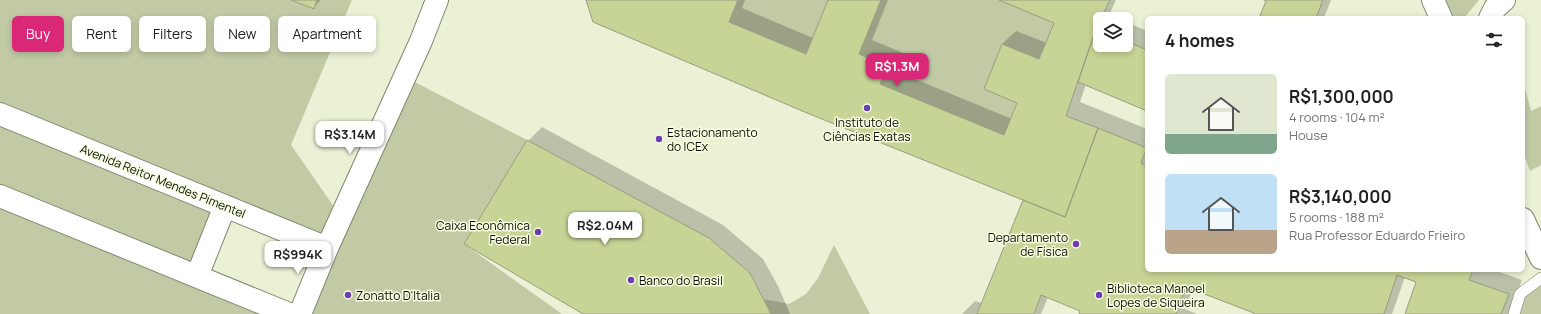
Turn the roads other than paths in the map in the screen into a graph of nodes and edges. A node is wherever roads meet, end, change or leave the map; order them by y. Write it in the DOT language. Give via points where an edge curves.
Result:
graph roads {
  1 [pos="437,0"];
  2 [pos="1433,0"];
  3 [pos="1504,0"];
  4 [pos="1440,16"];
  5 [pos="1491,16"];
  6 [pos="0,114"];
  7 [pos="0,196"];
  8 [pos="225,206"];
  9 [pos="1525,223"];
  10 [pos="327,248"];
  11 [pos="1541,258"];
  12 [pos="197,276"];
  13 [pos="1541,278"];
  14 [pos="289,314"];
  15 [pos="300,314"];
  16 [pos="1514,314"];
  1 -- 10 [label="street"];
  2 -- 4 [label="street"];
  3 -- 5 [label="street"];
  6 -- 8 [label="street, Avenida Reitor Mendes Pimentel"];
  7 -- 12 [label="street"];
  8 -- 10 [label="street, Avenida Reitor Mendes Pimentel"];
  8 -- 12 [label="street"];
  9 -- 11 [label="street"];
  10 -- 15 [label="street"];
  12 -- 14 [label="street"];
  13 -- 16 [label="lane" via="1520,294"];
}
